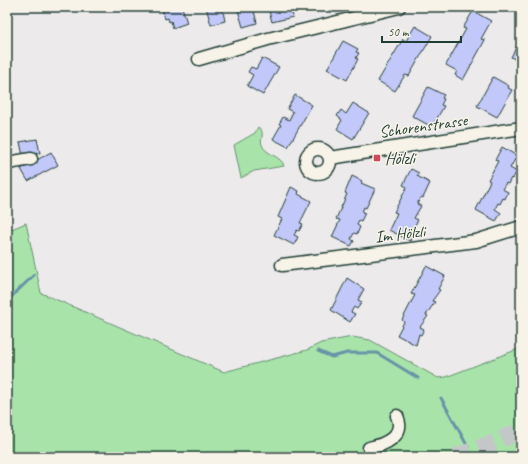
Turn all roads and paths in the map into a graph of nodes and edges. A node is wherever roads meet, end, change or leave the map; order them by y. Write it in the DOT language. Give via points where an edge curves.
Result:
graph roads {
  1 [pos="399,7"];
  2 [pos="199,59"];
  3 [pos="521,128"];
  4 [pos="330,158"];
  5 [pos="31,159"];
  6 [pos="8,163"];
  7 [pos="521,228"];
  8 [pos="282,265"];
  9 [pos="397,416"];
  10 [pos="369,448"];
  1 -- 2 [label="street"];
  3 -- 4 [label="street, Schorenstrasse"];
  5 -- 6 [label="street"];
  7 -- 8 [label="street, Im Hölzli" via="476,241"];
  9 -- 10 [label="street" via="400,422 394,438 380,446"];
}
